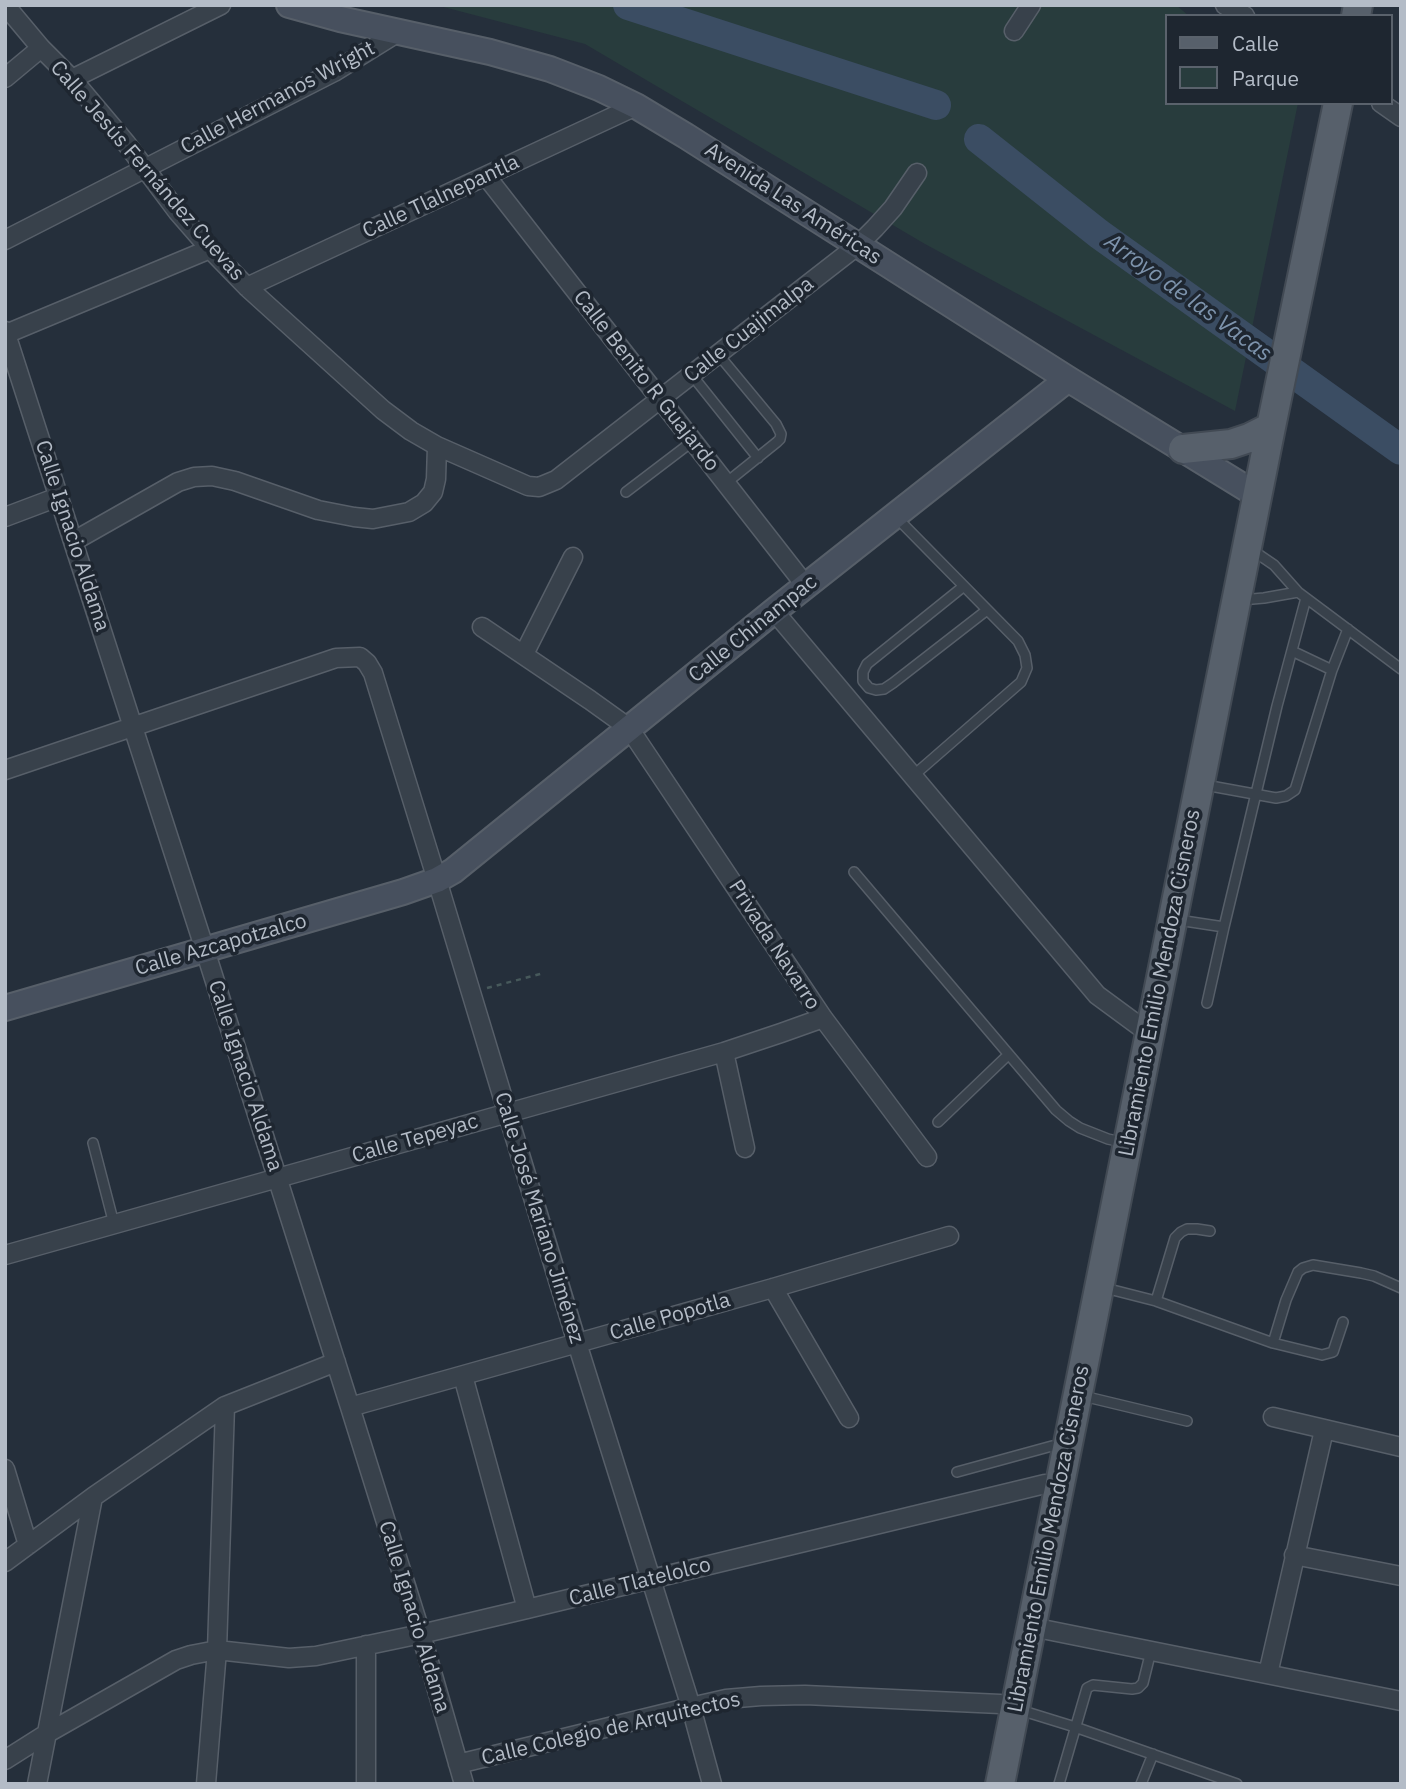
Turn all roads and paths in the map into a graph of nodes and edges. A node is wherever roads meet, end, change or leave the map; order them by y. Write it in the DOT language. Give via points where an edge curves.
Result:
graph roads {
  1 [pos="5,5"];
  2 [pos="221,5"];
  3 [pos="289,5"];
  4 [pos="1031,5"];
  5 [pos="1225,5"];
  6 [pos="1241,14"];
  7 [pos="400,31"];
  8 [pos="1014,31"];
  9 [pos="41,48"];
  10 [pos="5,78"];
  11 [pos="72,79"];
  12 [pos="1338,105"];
  13 [pos="1384,105"];
  14 [pos="636,106"];
  15 [pos="1401,117"];
  16 [pos="146,168"];
  17 [pos="917,173"];
  18 [pos="486,176"];
  19 [pos="5,240"];
  20 [pos="858,246"];
  21 [pos="209,249"];
  22 [pos="247,287"];
  23 [pos="6,333"];
  24 [pos="718,354"];
  25 [pos="691,374"];
  26 [pos="1068,379"];
  27 [pos="660,399"];
  28 [pos="1271,427"];
  29 [pos="693,441"];
  30 [pos="437,446"];
  31 [pos="1183,449"];
  32 [pos="758,458"];
  33 [pos="726,483"];
  34 [pos="539,487"];
  35 [pos="626,492"];
  36 [pos="1257,495"];
  37 [pos="58,497"];
  38 [pos="895,516"];
  39 [pos="5,517"];
  40 [pos="74,541"];
  41 [pos="1247,547"];
  42 [pos="573,557"];
  43 [pos="807,586"];
  44 [pos="964,586"];
  45 [pos="1302,595"];
  46 [pos="1236,600"];
  47 [pos="988,610"];
  48 [pos="774,611"];
  49 [pos="482,627"];
  50 [pos="1349,629"];
  51 [pos="1292,651"];
  52 [pos="524,654"];
  53 [pos="1401,669"];
  54 [pos="1332,670"];
  55 [pos="133,726"];
  56 [pos="629,728"];
  57 [pos="5,769"];
  58 [pos="913,776"];
  59 [pos="1199,785"];
  60 [pos="1255,795"];
  61 [pos="854,873"];
  62 [pos="437,880"];
  63 [pos="1173,919"];
  64 [pos="1224,927"];
  65 [pos="205,950"];
  66 [pos="544,973"];
  67 [pos="471,992"];
  68 [pos="1207,1003"];
  69 [pos="5,1009"];
  70 [pos="823,1018"];
  71 [pos="1150,1034"];
  72 [pos="724,1052"];
  73 [pos="1008,1055"];
  74 [pos="508,1113"];
  75 [pos="938,1122"];
  76 [pos="93,1143"];
  77 [pos="1128,1144"];
  78 [pos="745,1148"];
  79 [pos="927,1157"];
  80 [pos="278,1178"];
  81 [pos="114,1224"];
  82 [pos="1210,1231"];
  83 [pos="949,1236"];
  84 [pos="5,1255"];
  85 [pos="1099,1287"];
  86 [pos="773,1288"];
  87 [pos="1401,1288"];
  88 [pos="1156,1301"];
  89 [pos="1343,1322"];
  90 [pos="577,1343"];
  91 [pos="1273,1343"];
  92 [pos="336,1362"];
  93 [pos="463,1376"];
  94 [pos="1078,1395"];
  95 [pos="225,1406"];
  96 [pos="351,1407"];
  97 [pos="1273,1417"];
  98 [pos="849,1418"];
  99 [pos="1187,1422"];
  100 [pos="1324,1430"];
  101 [pos="1401,1447"];
  102 [pos="1067,1450"];
  103 [pos="5,1468"];
  104 [pos="957,1472"];
  105 [pos="1059,1488"];
  106 [pos="93,1497"];
  107 [pos="28,1545"];
  108 [pos="1294,1555"];
  109 [pos="5,1562"];
  110 [pos="1401,1576"];
  111 [pos="651,1579"];
  112 [pos="527,1609"];
  113 [pos="1031,1627"];
  114 [pos="421,1634"];
  115 [pos="366,1645"];
  116 [pos="217,1650"];
  117 [pos="1151,1650"];
  118 [pos="1268,1674"];
  119 [pos="1401,1701"];
  120 [pos="691,1707"];
  121 [pos="1015,1709"];
  122 [pos="1075,1727"];
  123 [pos="46,1734"];
  124 [pos="1153,1754"];
  125 [pos="5,1760"];
  126 [pos="458,1764"];
  127 [pos="37,1784"];
  128 [pos="206,1784"];
  129 [pos="366,1784"];
  130 [pos="464,1784"];
  131 [pos="712,1784"];
  132 [pos="1001,1784"];
  133 [pos="1059,1784"];
  134 [pos="1142,1784"];
  135 [pos="1237,1784"];
  1 -- 9 [label="street, Calle Jesús Fernández Cuevas"];
  2 -- 11 [label="street"];
  3 -- 7 [label="street, Avenida Las Américas"];
  4 -- 8 [label="street"];
  5 -- 6 [label="street"];
  7 -- 14 [label="street, Avenida Las Américas" via="550,69"];
  7 -- 16 [label="street, Calle Hermanos Wright" via="334,72"];
  9 -- 10 [label="street"];
  9 -- 11 [label="street, Calle Jesús Fernández Cuevas"];
  11 -- 16 [label="street, Calle Jesús Fernández Cuevas"];
  12 -- 28 [label="main road, Libramiento Emilio Mendoza Cisneros"];
  13 -- 15 [label="street"];
  14 -- 18 [label="street, Calle Tlalnepantla"];
  14 -- 20 [label="street, Avenida Las Américas"];
  16 -- 19 [label="street, Calle Hermanos Wright"];
  16 -- 21 [label="street, Calle Jesús Fernández Cuevas"];
  17 -- 20 [label="street, Calle Cuajimalpa"];
  18 -- 22 [label="street, Calle Tlalnepantla"];
  18 -- 27 [label="street, Calle Benito R Guajardo"];
  20 -- 24 [label="street, Calle Cuajimalpa"];
  20 -- 26 [label="street, Avenida Las Américas"];
  21 -- 22 [label="street, Calle Jesús Fernández Cuevas"];
  21 -- 23 [label="street"];
  22 -- 30 [label="street, Calle Jesús Fernández Cuevas" via="383,410"];
  23 -- 37 [label="street, Calle Ignacio Aldama"];
  24 -- 25 [label="street, Calle Cuajimalpa"];
  24 -- 32 [label="lane" via="779,430 780,439"];
  25 -- 27 [label="street, Calle Cuajimalpa"];
  25 -- 32 [label="lane"];
  26 -- 31 [label="street, Avenida Las Américas"];
  26 -- 38 [label="street, Calle Chinampac"];
  27 -- 29 [label="street, Calle Benito R Guajardo"];
  27 -- 34 [label="street, Calle Cuajimalpa" via="556,480"];
  28 -- 31 [label="main road" via="1231,444"];
  28 -- 36 [label="main road, Libramiento Emilio Mendoza Cisneros"];
  29 -- 33 [label="street, Calle Benito R Guajardo"];
  29 -- 35 [label="lane"];
  30 -- 34 [label="street, Calle Jesús Fernández Cuevas"];
  30 -- 40 [label="street" via="433,492 409,512 373,519 354,517 318,510 235,481 194,477 178,481"];
  31 -- 36 [label="street, Avenida Las Américas"];
  32 -- 33 [label="lane"];
  33 -- 43 [label="street, Calle Benito R Guajardo"];
  36 -- 41 [label="main road, Libramiento Emilio Mendoza Cisneros"];
  37 -- 39 [label="street"];
  37 -- 40 [label="street, Calle Ignacio Aldama"];
  38 -- 43 [label="street, Calle Chinampac"];
  38 -- 44 [label="lane"];
  40 -- 55 [label="street, Calle Ignacio Aldama"];
  41 -- 45 [label="lane" via="1274,565"];
  41 -- 46 [label="main road, Libramiento Emilio Mendoza Cisneros"];
  42 -- 52 [label="street"];
  43 -- 48 [label="street, Calle Chinampac"];
  44 -- 47 [label="lane"];
  44 -- 47 [label="lane" via="867,664 863,681 869,688 884,689"];
  45 -- 46 [label="lane"];
  45 -- 50 [label="lane"];
  45 -- 51 [label="lane"];
  46 -- 59 [label="main road, Libramiento Emilio Mendoza Cisneros"];
  47 -- 58 [label="lane" via="1025,654 1027,668 1021,682"];
  48 -- 56 [label="street, Calle Chinampac"];
  48 -- 58 [label="street"];
  49 -- 52 [label="street"];
  50 -- 53 [label="lane"];
  50 -- 54 [label="lane"];
  51 -- 54 [label="lane"];
  51 -- 60 [label="lane"];
  52 -- 56 [label="street"];
  54 -- 60 [label="lane" via="1295,790 1276,798"];
  55 -- 57 [label="street"];
  55 -- 62 [label="street, Calle José Mariano Jiménez" via="336,658 360,657 373,673"];
  55 -- 65 [label="street, Calle Ignacio Aldama"];
  56 -- 62 [label="street, Calle Chinampac"];
  56 -- 70 [label="street, Privada Navarro"];
  58 -- 71 [label="street" via="1097,995"];
  59 -- 60 [label="lane"];
  59 -- 63 [label="main road, Libramiento Emilio Mendoza Cisneros"];
  60 -- 64 [label="lane"];
  61 -- 73 [label="lane"];
  62 -- 65 [label="street, Calle Azcapotzalco"];
  62 -- 67 [label="street, Calle José Mariano Jiménez"];
  63 -- 64 [label="lane"];
  63 -- 71 [label="main road, Libramiento Emilio Mendoza Cisneros"];
  64 -- 68 [label="lane"];
  65 -- 69 [label="street, Calle Azcapotzalco"];
  65 -- 80 [label="street, Calle Ignacio Aldama"];
  66 -- 67 [label="path"];
  67 -- 74 [label="street, Calle José Mariano Jiménez"];
  70 -- 72 [label="street, Calle Tepeyac"];
  70 -- 79 [label="street, Privada Navarro"];
  71 -- 77 [label="main road, Libramiento Emilio Mendoza Cisneros"];
  72 -- 74 [label="street, Calle Tepeyac"];
  72 -- 78 [label="street"];
  73 -- 75 [label="lane"];
  73 -- 77 [label="lane" via="1069,1121"];
  74 -- 80 [label="street, Calle Tepeyac"];
  74 -- 90 [label="street, Calle José Mariano Jiménez"];
  76 -- 81 [label="lane"];
  77 -- 85 [label="main road, Libramiento Emilio Mendoza Cisneros"];
  80 -- 81 [label="street, Calle Tepeyac"];
  80 -- 92 [label="street, Calle Ignacio Aldama"];
  81 -- 84 [label="street, Calle Tepeyac"];
  82 -- 88 [label="lane" via="1187,1230 1175,1238"];
  83 -- 86 [label="street, Calle Popotla"];
  85 -- 88 [label="lane"];
  85 -- 94 [label="main road, Libramiento Emilio Mendoza Cisneros"];
  86 -- 90 [label="street, Calle Popotla"];
  86 -- 98 [label="street"];
  87 -- 91 [label="lane" via="1361,1273 1313,1265 1303,1268 1286,1300"];
  88 -- 91 [label="lane"];
  89 -- 91 [label="lane" via="1333,1352 1328,1354"];
  90 -- 93 [label="street, Calle Popotla"];
  90 -- 111 [label="street, Calle José Mariano Jiménez"];
  92 -- 95 [label="street"];
  92 -- 96 [label="street, Calle Ignacio Aldama"];
  93 -- 96 [label="street, Calle Popotla"];
  93 -- 112 [label="street"];
  94 -- 99 [label="lane"];
  94 -- 102 [label="main road, Libramiento Emilio Mendoza Cisneros"];
  95 -- 106 [label="street"];
  95 -- 116 [label="street"];
  96 -- 114 [label="street, Calle Ignacio Aldama"];
  97 -- 100 [label="street"];
  100 -- 101 [label="street"];
  100 -- 108 [label="street"];
  102 -- 104 [label="lane" via="1052,1446"];
  102 -- 105 [label="main road, Libramiento Emilio Mendoza Cisneros"];
  103 -- 107 [label="street"];
  105 -- 111 [label="street, Calle Tlatelolco" via="1045,1484"];
  105 -- 113 [label="main road, Libramiento Emilio Mendoza Cisneros"];
  106 -- 107 [label="street"];
  106 -- 123 [label="street"];
  107 -- 109 [label="street"];
  108 -- 110 [label="street"];
  108 -- 118 [label="street"];
  111 -- 112 [label="street, Calle Tlatelolco"];
  111 -- 120 [label="street, Calle José Mariano Jiménez"];
  112 -- 114 [label="street, Calle Tlatelolco"];
  113 -- 117 [label="street"];
  113 -- 121 [label="main road, Libramiento Emilio Mendoza Cisneros"];
  114 -- 115 [label="street, Calle Tlatelolco"];
  114 -- 126 [label="street, Calle Ignacio Aldama"];
  115 -- 116 [label="street, Calle Tlatelolco" via="289,1658"];
  115 -- 129 [label="street"];
  116 -- 123 [label="street, Calle Tlatelolco" via="176,1660"];
  116 -- 128 [label="street"];
  117 -- 118 [label="street"];
  117 -- 122 [label="lane" via="1138,1688 1087,1688"];
  118 -- 119 [label="street"];
  120 -- 121 [label="street, Calle Colegio de Arquitectos" via="726,1699 805,1695 1000,1704"];
  120 -- 126 [label="street, Calle Colegio de Arquitectos"];
  120 -- 131 [label="street, Calle José Mariano Jiménez"];
  121 -- 122 [label="lane"];
  121 -- 132 [label="main road, Libramiento Emilio Mendoza Cisneros"];
  122 -- 124 [label="lane"];
  122 -- 133 [label="lane"];
  123 -- 125 [label="street, Calle Tlatelolco"];
  123 -- 127 [label="street"];
  124 -- 134 [label="lane"];
  124 -- 135 [label="lane"];
  126 -- 130 [label="street, Calle Ignacio Aldama"];
}
